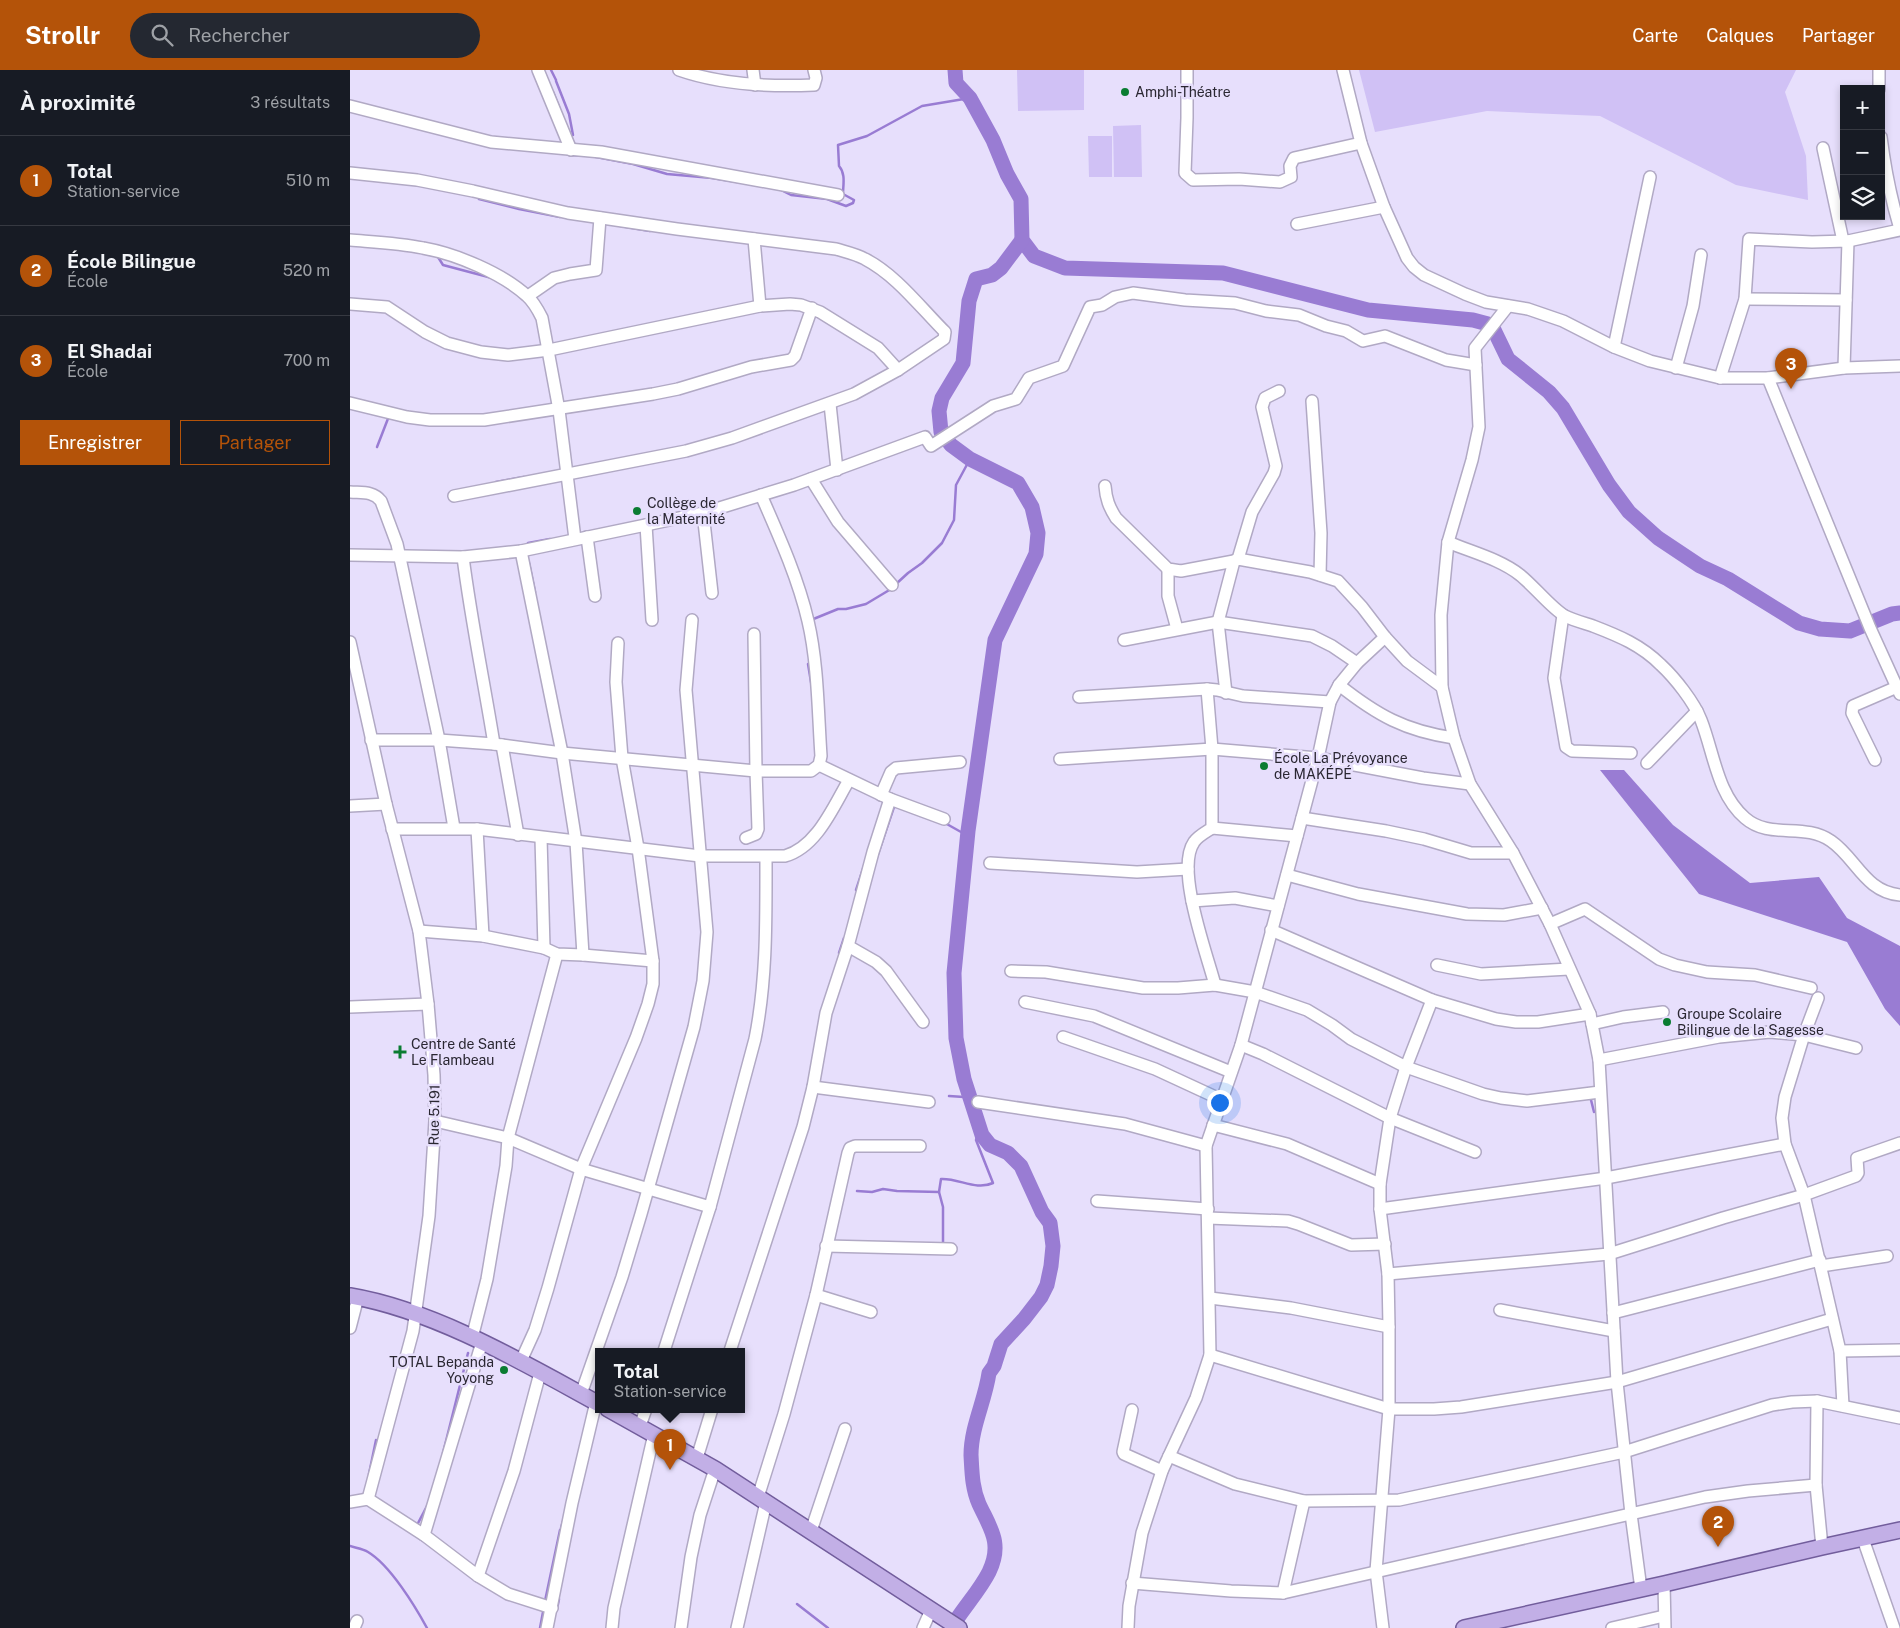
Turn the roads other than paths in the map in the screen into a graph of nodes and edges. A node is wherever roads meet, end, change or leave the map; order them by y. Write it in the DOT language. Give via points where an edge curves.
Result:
graph roads {
  1 [pos="538,70"];
  2 [pos="679,70"];
  3 [pos="753,70"];
  4 [pos="814,70"];
  5 [pos="1186,70"];
  6 [pos="1342,70"];
  7 [pos="1879,70"];
  8 [pos="693,73"];
  9 [pos="755,85"];
  10 [pos="1879,85"];
  11 [pos="350,106"];
  12 [pos="1361,143"];
  13 [pos="1823,148"];
  14 [pos="571,150"];
  15 [pos="1885,164"];
  16 [pos="350,173"];
  17 [pos="1650,177"];
  18 [pos="838,195"];
  19 [pos="1384,207"];
  20 [pos="600,218"];
  21 [pos="1297,224"];
  22 [pos="1900,230"];
  23 [pos="754,239"];
  24 [pos="350,240"];
  25 [pos="1846,241"];
  26 [pos="1701,255"];
  27 [pos="528,296"];
  28 [pos="1745,299"];
  29 [pos="1846,300"];
  30 [pos="350,304"];
  31 [pos="760,306"];
  32 [pos="1508,306"];
  33 [pos="812,308"];
  34 [pos="1614,346"];
  35 [pos="549,350"];
  36 [pos="1476,365"];
  37 [pos="1900,366"];
  38 [pos="1676,368"];
  39 [pos="1844,368"];
  40 [pos="898,370"];
  41 [pos="1720,378"];
  42 [pos="1768,378"];
  43 [pos="1279,391"];
  44 [pos="1312,401"];
  45 [pos="350,403"];
  46 [pos="830,404"];
  47 [pos="560,410"];
  48 [pos="837,470"];
  49 [pos="567,475"];
  50 [pos="811,479"];
  51 [pos="1105,486"];
  52 [pos="350,492"];
  53 [pos="761,495"];
  54 [pos="454,496"];
  55 [pos="703,513"];
  56 [pos="646,525"];
  57 [pos="581,538"];
  58 [pos="1448,542"];
  59 [pos="521,551"];
  60 [pos="350,555"];
  61 [pos="400,555"];
  62 [pos="463,557"];
  63 [pos="1236,560"];
  64 [pos="1168,569"];
  65 [pos="1320,575"];
  66 [pos="892,585"];
  67 [pos="712,593"];
  68 [pos="595,596"];
  69 [pos="1563,615"];
  70 [pos="652,620"];
  71 [pos="692,620"];
  72 [pos="1218,622"];
  73 [pos="1177,629"];
  74 [pos="754,634"];
  75 [pos="1385,637"];
  76 [pos="1124,640"];
  77 [pos="350,642"];
  78 [pos="618,643"];
  79 [pos="1357,663"];
  80 [pos="1339,685"];
  81 [pos="1442,687"];
  82 [pos="1207,689"];
  83 [pos="1898,690"];
  84 [pos="1226,693"];
  85 [pos="1079,697"];
  86 [pos="1330,702"];
  87 [pos="1697,711"];
  88 [pos="1454,738"];
  89 [pos="371,740"];
  90 [pos="439,740"];
  91 [pos="498,744"];
  92 [pos="1212,749"];
  93 [pos="562,753"];
  94 [pos="1631,753"];
  95 [pos="622,758"];
  96 [pos="1318,758"];
  97 [pos="1060,759"];
  98 [pos="1875,760"];
  99 [pos="960,762"];
  100 [pos="1647,763"];
  101 [pos="819,765"];
  102 [pos="692,766"];
  103 [pos="756,771"];
  104 [pos="849,780"];
  105 [pos="1470,784"];
  106 [pos="886,797"];
  107 [pos="386,804"];
  108 [pos="350,806"];
  109 [pos="1302,818"];
  110 [pos="944,819"];
  111 [pos="454,828"];
  112 [pos="1212,828"];
  113 [pos="392,829"];
  114 [pos="477,829"];
  115 [pos="518,835"];
  116 [pos="1297,836"];
  117 [pos="541,838"];
  118 [pos="746,838"];
  119 [pos="576,842"];
  120 [pos="638,848"];
  121 [pos="1513,853"];
  122 [pos="700,856"];
  123 [pos="766,857"];
  124 [pos="990,863"];
  125 [pos="1188,869"];
  126 [pos="1287,875"];
  127 [pos="1900,895"];
  128 [pos="1192,900"];
  129 [pos="1278,906"];
  130 [pos="1542,908"];
  131 [pos="1550,924"];
  132 [pos="1271,930"];
  133 [pos="419,931"];
  134 [pos="483,936"];
  135 [pos="848,946"];
  136 [pos="544,948"];
  137 [pos="557,954"];
  138 [pos="583,955"];
  139 [pos="653,961"];
  140 [pos="1437,965"];
  141 [pos="1569,969"];
  142 [pos="1011,971"];
  143 [pos="1215,985"];
  144 [pos="1811,988"];
  145 [pos="1254,992"];
  146 [pos="1818,998"];
  147 [pos="1432,1000"];
  148 [pos="1024,1002"];
  149 [pos="428,1004"];
  150 [pos="350,1007"];
  151 [pos="1663,1012"];
  152 [pos="1591,1019"];
  153 [pos="923,1022"];
  154 [pos="1804,1035"];
  155 [pos="1064,1037"];
  156 [pos="1241,1044"];
  157 [pos="1856,1048"];
  158 [pos="1599,1060"];
  159 [pos="1406,1067"];
  160 [pos="1231,1072"];
  161 [pos="813,1087"];
  162 [pos="1600,1092"];
  163 [pos="1222,1100"];
  164 [pos="928,1102"];
  165 [pos="978,1102"];
  166 [pos="1390,1118"];
  167 [pos="435,1121"];
  168 [pos="1213,1125"];
  169 [pos="508,1138"];
  170 [pos="1900,1143"];
  171 [pos="1785,1144"];
  172 [pos="920,1146"];
  173 [pos="1206,1146"];
  174 [pos="1476,1152"];
  175 [pos="581,1169"];
  176 [pos="1606,1178"];
  177 [pos="1380,1184"];
  178 [pos="648,1188"];
  179 [pos="1804,1195"];
  180 [pos="1097,1201"];
  181 [pos="710,1206"];
  182 [pos="1380,1209"];
  183 [pos="1208,1214"];
  184 [pos="1385,1244"];
  185 [pos="826,1246"];
  186 [pos="951,1250"];
  187 [pos="1609,1254"];
  188 [pos="1887,1256"];
  189 [pos="1820,1263"];
  190 [pos="1388,1274"];
  191 [pos="816,1295"];
  192 [pos="354,1296"];
  193 [pos="1210,1298"];
  194 [pos="1500,1310"];
  195 [pos="871,1312"];
  196 [pos="1613,1313"];
  197 [pos="416,1314"];
  198 [pos="1832,1319"];
  199 [pos="1390,1327"];
  200 [pos="350,1328"];
  201 [pos="1614,1331"];
  202 [pos="477,1340"];
  203 [pos="597,1348"];
  204 [pos="665,1348"];
  205 [pos="731,1348"];
  206 [pos="1900,1350"];
  207 [pos="1840,1351"];
  208 [pos="595,1354"];
  209 [pos="1210,1354"];
  210 [pos="520,1363"];
  211 [pos="540,1373"];
  212 [pos="1617,1382"];
  213 [pos="581,1394"];
  214 [pos="1817,1401"];
  215 [pos="595,1402"];
  216 [pos="1843,1406"];
  217 [pos="1389,1409"];
  218 [pos="1132,1410"];
  219 [pos="599,1413"];
  220 [pos="616,1413"];
  221 [pos="645,1413"];
  222 [pos="711,1413"];
  223 [pos="1900,1418"];
  224 [pos="640,1426"];
  225 [pos="845,1430"];
  226 [pos="654,1434"];
  227 [pos="1624,1452"];
  228 [pos="1169,1456"];
  229 [pos="697,1458"];
  230 [pos="715,1469"];
  231 [pos="1162,1471"];
  232 [pos="1816,1485"];
  233 [pos="368,1499"];
  234 [pos="762,1500"];
  235 [pos="1382,1500"];
  236 [pos="1304,1501"];
  237 [pos="350,1502"];
  238 [pos="1631,1514"];
  239 [pos="1900,1530"];
  240 [pos="811,1531"];
  241 [pos="424,1534"];
  242 [pos="1863,1538"];
  243 [pos="1822,1546"];
  244 [pos="1376,1571"];
  245 [pos="478,1576"];
  246 [pos="1132,1583"];
  247 [pos="1664,1584"];
  248 [pos="1641,1589"];
  249 [pos="1283,1593"];
  250 [pos="552,1608"];
  251 [pos="935,1612"];
  252 [pos="1664,1616"];
  253 [pos="547,1628"];
  254 [pos="612,1628"];
  255 [pos="681,1628"];
  256 [pos="737,1628"];
  257 [pos="923,1628"];
  258 [pos="959,1628"];
  259 [pos="1128,1628"];
  260 [pos="1382,1628"];
  261 [pos="1464,1628"];
  262 [pos="1612,1628"];
  263 [pos="1665,1628"];
  264 [pos="1894,1628"];
  1 -- 14 [label="street"];
  2 -- 8 [label="street"];
  3 -- 9 [label="street"];
  4 -- 9 [label="street" via="814,85"];
  5 -- 12 [label="street" via="1184,173 1193,180 1280,182 1291,177 1290,166 1294,158"];
  6 -- 12 [label="street"];
  7 -- 10 [label="street"];
  8 -- 9 [label="street"];
  11 -- 14 [label="street" via="491,142"];
  12 -- 19 [label="street"];
  13 -- 25 [label="street"];
  14 -- 18 [label="street" via="669,163"];
  15 -- 22 [label="street"];
  16 -- 20 [label="street" via="417,180"];
  17 -- 34 [label="street"];
  19 -- 21 [label="street"];
  19 -- 32 [label="street" via="1414,268 1465,294"];
  20 -- 23 [label="street"];
  20 -- 27 [label="street" via="596,270 554,278"];
  22 -- 25 [label="street"];
  23 -- 31 [label="street"];
  23 -- 40 [label="street" via="851,253 889,275 945,334 944,339"];
  24 -- 27 [label="street" via="424,248 458,258 487,270"];
  25 -- 28 [label="street" via="1750,239"];
  25 -- 29 [label="street"];
  26 -- 38 [label="street" via="1693,306"];
  27 -- 35 [label="street" via="542,318"];
  28 -- 29 [label="street"];
  28 -- 41 [label="street"];
  29 -- 39 [label="street"];
  30 -- 35 [label="street" via="387,307 435,338 481,352 508,355"];
  31 -- 33 [label="street" via="790,304"];
  31 -- 35 [label="street"];
  32 -- 34 [label="street" via="1563,321"];
  32 -- 36 [label="street" via="1475,348"];
  33 -- 40 [label="street" via="878,348"];
  33 -- 47 [label="street" via="791,360 750,367 678,389"];
  34 -- 38 [label="street"];
  35 -- 47 [label="street"];
  36 -- 48 [label="street" via="1446,360 1385,336 1363,341 1346,331 1299,315 1235,303 1133,293 1090,307 1063,366 1029,378 1016,398 993,406 931,446 925,437"];
  36 -- 58 [label="street" via="1479,427"];
  37 -- 39 [label="street"];
  38 -- 41 [label="street"];
  39 -- 42 [label="street"];
  40 -- 46 [label="street"];
  41 -- 42 [label="street"];
  42 -- 83 [label="street"];
  43 -- 63 [label="street" via="1265,398 1262,407 1276,466 1252,512"];
  44 -- 65 [label="street" via="1321,533"];
  45 -- 47 [label="street" via="407,417 458,421"];
  46 -- 48 [label="street"];
  46 -- 49 [label="street" via="709,445"];
  47 -- 49 [label="street"];
  48 -- 50 [label="street"];
  49 -- 54 [label="street"];
  49 -- 57 [label="street"];
  50 -- 53 [label="street"];
  50 -- 66 [label="street" via="838,522"];
  51 -- 64 [label="street" via="1109,508 1116,518"];
  52 -- 61 [label="street" via="373,494 381,501"];
  53 -- 55 [label="street"];
  53 -- 101 [label="street" via="786,554 808,622 821,756"];
  55 -- 56 [label="street"];
  55 -- 67 [label="street"];
  56 -- 57 [label="street"];
  56 -- 70 [label="street"];
  57 -- 59 [label="street"];
  57 -- 68 [label="street"];
  58 -- 69 [label="street" via="1519,574"];
  58 -- 81 [label="street" via="1441,615"];
  59 -- 62 [label="street"];
  59 -- 93 [label="street"];
  60 -- 61 [label="street"];
  61 -- 62 [label="street"];
  61 -- 90 [label="street"];
  62 -- 91 [label="street" via="470,612"];
  63 -- 64 [label="street" via="1182,571"];
  63 -- 65 [label="street"];
  63 -- 72 [label="street"];
  64 -- 73 [label="street" via="1168,596"];
  65 -- 75 [label="street" via="1344,586"];
  69 -- 87 [label="street" via="1625,638 1646,651 1663,667"];
  69 -- 94 [label="street" via="1554,678 1566,746 1572,751"];
  71 -- 102 [label="street" via="686,690"];
  72 -- 73 [label="street"];
  72 -- 79 [label="street" via="1312,636"];
  72 -- 84 [label="street"];
  73 -- 76 [label="street"];
  74 -- 103 [label="street"];
  75 -- 79 [label="street"];
  75 -- 81 [label="street" via="1416,669"];
  77 -- 89 [label="street, Rue 5.191"];
  78 -- 95 [label="street" via="616,682"];
  79 -- 80 [label="street"];
  80 -- 86 [label="street"];
  80 -- 88 [label="street" via="1372,710 1402,725 1429,735"];
  81 -- 88 [label="street"];
  82 -- 84 [label="street"];
  82 -- 85 [label="street"];
  82 -- 92 [label="street"];
  83 -- 98 [label="street" via="1852,709"];
  84 -- 86 [label="street"];
  86 -- 96 [label="street"];
  87 -- 100 [label="street"];
  87 -- 127 [label="street" via="1722,785 1745,818 1759,827 1820,834 1833,842 1878,889"];
  88 -- 105 [label="street"];
  89 -- 90 [label="street"];
  89 -- 107 [label="street, Rue 5.191"];
  90 -- 91 [label="street"];
  90 -- 111 [label="street"];
  91 -- 93 [label="street"];
  91 -- 115 [label="street"];
  92 -- 96 [label="street"];
  92 -- 97 [label="street"];
  92 -- 112 [label="street"];
  93 -- 95 [label="street"];
  93 -- 119 [label="street"];
  95 -- 102 [label="street"];
  95 -- 120 [label="street"];
  96 -- 105 [label="street"];
  96 -- 109 [label="street"];
  99 -- 106 [label="street" via="896,768 891,772"];
  101 -- 103 [label="street" via="811,771"];
  101 -- 104 [label="street"];
  102 -- 103 [label="street"];
  102 -- 122 [label="street"];
  103 -- 118 [label="street" via="758,829 756,834"];
  104 -- 106 [label="street"];
  104 -- 123 [label="street" via="808,843 793,854"];
  105 -- 121 [label="street"];
  106 -- 110 [label="street"];
  106 -- 135 [label="street"];
  107 -- 108 [label="street"];
  107 -- 113 [label="street, Rue 5.191"];
  109 -- 116 [label="street"];
  109 -- 121 [label="street" via="1424,838 1471,853"];
  111 -- 113 [label="street"];
  111 -- 114 [label="street"];
  112 -- 116 [label="street"];
  112 -- 125 [label="street" via="1194,842 1189,852"];
  113 -- 133 [label="street, Rue 5.191"];
  114 -- 115 [label="street"];
  114 -- 134 [label="street"];
  115 -- 117 [label="street"];
  116 -- 126 [label="street"];
  117 -- 119 [label="street"];
  117 -- 136 [label="street"];
  119 -- 120 [label="street"];
  119 -- 138 [label="street"];
  120 -- 122 [label="street"];
  120 -- 139 [label="street"];
  121 -- 130 [label="street"];
  122 -- 123 [label="street"];
  122 -- 178 [label="street" via="707,932 703,981 694,1027"];
  123 -- 181 [label="street" via="766,951 760,1015"];
  124 -- 125 [label="street" via="1136,872"];
  125 -- 128 [label="street"];
  126 -- 129 [label="street"];
  126 -- 130 [label="street" via="1358,894 1467,914 1504,915"];
  128 -- 129 [label="street" via="1235,898"];
  128 -- 143 [label="street"];
  129 -- 132 [label="street"];
  130 -- 131 [label="street"];
  131 -- 141 [label="street"];
  131 -- 144 [label="street" via="1585,909 1674,965 1707,972 1755,975"];
  132 -- 145 [label="street"];
  132 -- 147 [label="street"];
  133 -- 134 [label="street"];
  133 -- 149 [label="street, Rue 5.191"];
  134 -- 136 [label="street"];
  135 -- 153 [label="street" via="886,971"];
  135 -- 161 [label="street" via="826,1013"];
  136 -- 137 [label="street"];
  137 -- 138 [label="street"];
  137 -- 169 [label="street"];
  138 -- 139 [label="street"];
  139 -- 175 [label="street" via="648,1004"];
  140 -- 141 [label="street" via="1486,974"];
  141 -- 152 [label="street"];
  142 -- 143 [label="street" via="1046,972 1143,988"];
  143 -- 145 [label="street"];
  145 -- 156 [label="street"];
  145 -- 159 [label="street" via="1307,1010 1351,1039"];
  146 -- 154 [label="street"];
  147 -- 152 [label="street" via="1516,1022"];
  147 -- 159 [label="street"];
  148 -- 160 [label="street" via="1094,1016"];
  149 -- 150 [label="street"];
  149 -- 167 [label="street, Rue 5.191"];
  151 -- 152 [label="street"];
  152 -- 158 [label="street"];
  154 -- 157 [label="street"];
  154 -- 158 [label="street" via="1770,1032 1727,1036"];
  154 -- 171 [label="street" via="1785,1097 1782,1118"];
  155 -- 163 [label="street" via="1155,1069"];
  156 -- 160 [label="street"];
  156 -- 166 [label="street"];
  158 -- 162 [label="street"];
  159 -- 162 [label="street" via="1501,1098 1527,1101"];
  159 -- 166 [label="street"];
  160 -- 163 [label="street"];
  161 -- 164 [label="street"];
  161 -- 205 [label="street" via="801,1135"];
  162 -- 176 [label="street"];
  163 -- 168 [label="street"];
  165 -- 173 [label="street" via="1125,1124"];
  166 -- 174 [label="street"];
  166 -- 177 [label="street"];
  167 -- 169 [label="street"];
  167 -- 197 [label="street, Rue 5.191" via="429,1216"];
  168 -- 173 [label="street"];
  168 -- 177 [label="street" via="1286,1144"];
  169 -- 175 [label="street"];
  169 -- 202 [label="street"];
  170 -- 179 [label="street" via="1857,1158 1856,1176"];
  171 -- 176 [label="street"];
  171 -- 179 [label="street"];
  172 -- 185 [label="street" via="850,1148"];
  173 -- 183 [label="street"];
  175 -- 178 [label="street"];
  175 -- 210 [label="street" via="548,1288"];
  176 -- 182 [label="street"];
  176 -- 187 [label="street"];
  177 -- 182 [label="street"];
  178 -- 181 [label="street"];
  178 -- 203 [label="street"];
  179 -- 187 [label="street"];
  179 -- 189 [label="street"];
  180 -- 183 [label="street"];
  181 -- 204 [label="street"];
  182 -- 184 [label="street"];
  183 -- 184 [label="street" via="1298,1224 1351,1245"];
  183 -- 193 [label="street"];
  184 -- 190 [label="street"];
  185 -- 186 [label="street"];
  185 -- 191 [label="street"];
  187 -- 190 [label="street"];
  187 -- 196 [label="street"];
  188 -- 189 [label="street"];
  189 -- 196 [label="street"];
  189 -- 198 [label="street"];
  190 -- 199 [label="street"];
  191 -- 195 [label="street"];
  191 -- 234 [label="street"];
  192 -- 197 [label="main road"];
  192 -- 200 [label="street"];
  193 -- 199 [label="street" via="1291,1308"];
  193 -- 209 [label="street"];
  194 -- 201 [label="street"];
  196 -- 201 [label="street"];
  197 -- 202 [label="main road"];
  197 -- 233 [label="street, Rue 5.191"];
  198 -- 207 [label="street"];
  198 -- 212 [label="street"];
  199 -- 217 [label="street"];
  201 -- 212 [label="street"];
  202 -- 210 [label="main road"];
  202 -- 241 [label="street"];
  206 -- 207 [label="street"];
  207 -- 216 [label="street"];
  208 -- 213 [label="street"];
  209 -- 217 [label="street"];
  209 -- 228 [label="street" via="1196,1398"];
  210 -- 211 [label="main road"];
  211 -- 213 [label="main road"];
  211 -- 245 [label="street" via="514,1471"];
  212 -- 217 [label="street" via="1461,1408"];
  212 -- 227 [label="street"];
  213 -- 215 [label="main road"];
  214 -- 216 [label="street"];
  214 -- 227 [label="street" via="1772,1405"];
  214 -- 232 [label="street"];
  216 -- 223 [label="street"];
  217 -- 235 [label="street"];
  218 -- 231 [label="street" via="1123,1452"];
  219 -- 250 [label="street" via="572,1503"];
  220 -- 224 [label="main road"];
  221 -- 224 [label="street"];
  222 -- 229 [label="street"];
  224 -- 226 [label="main road"];
  225 -- 240 [label="street"];
  226 -- 229 [label="main road"];
  226 -- 254 [label="street"];
  227 -- 235 [label="street" via="1398,1500"];
  227 -- 238 [label="street"];
  228 -- 231 [label="street"];
  228 -- 236 [label="street" via="1235,1484"];
  229 -- 230 [label="main road"];
  230 -- 234 [label="main road"];
  230 -- 255 [label="street" via="700,1515"];
  231 -- 246 [label="street" via="1142,1533"];
  232 -- 238 [label="street" via="1705,1497"];
  232 -- 243 [label="street"];
  233 -- 237 [label="street"];
  233 -- 241 [label="street"];
  234 -- 240 [label="main road"];
  234 -- 256 [label="street"];
  235 -- 236 [label="street"];
  235 -- 244 [label="street"];
  236 -- 249 [label="street"];
  238 -- 244 [label="street"];
  238 -- 248 [label="street"];
  239 -- 242 [label="main road"];
  240 -- 251 [label="main road"];
  241 -- 245 [label="street"];
  242 -- 243 [label="main road"];
  242 -- 264 [label="street"];
  243 -- 247 [label="main road"];
  244 -- 249 [label="street"];
  244 -- 260 [label="street"];
  245 -- 250 [label="street" via="516,1598"];
  246 -- 249 [label="street"];
  246 -- 259 [label="street"];
  247 -- 248 [label="main road"];
  247 -- 252 [label="street"];
  248 -- 261 [label="main road"];
  250 -- 253 [label="street"];
  251 -- 257 [label="street"];
  251 -- 258 [label="main road"];
  252 -- 262 [label="street"];
  252 -- 263 [label="street"];
}
